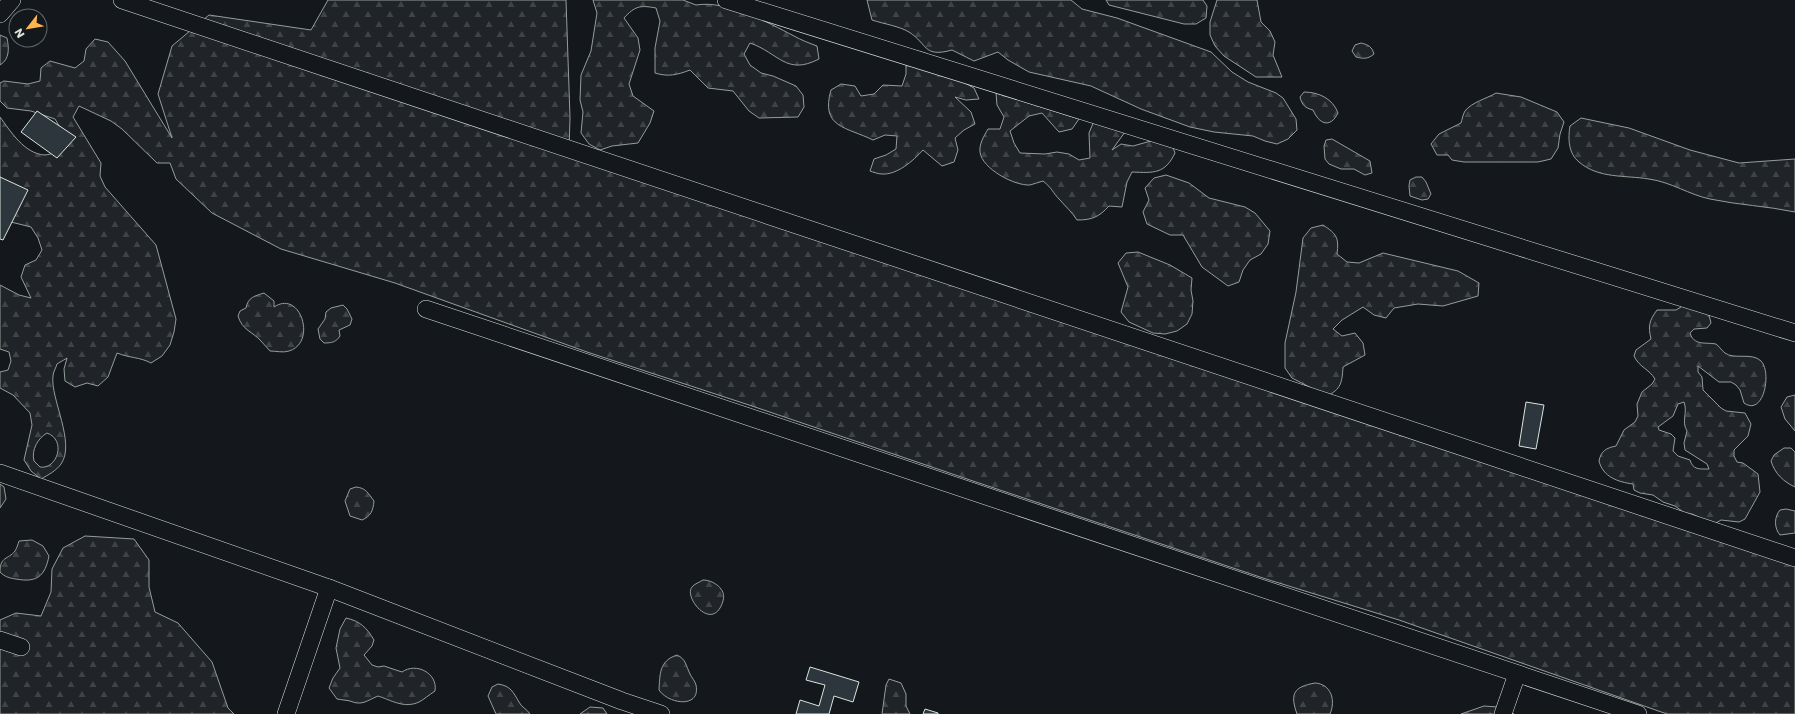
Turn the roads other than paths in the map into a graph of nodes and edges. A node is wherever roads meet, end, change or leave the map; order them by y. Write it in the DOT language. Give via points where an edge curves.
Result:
graph roads {
  1 [pos="12,0"];
  2 [pos="122,0"];
  3 [pos="726,0"];
  4 [pos="0,14"];
  5 [pos="426,309"];
  6 [pos="1795,333"];
  7 [pos="0,473"];
  8 [pos="1795,558"];
  9 [pos="329,588"];
  10 [pos="0,640"];
  11 [pos="21,647"];
  12 [pos="1517,674"];
  13 [pos="286,714"];
  14 [pos="661,714"];
  15 [pos="1503,714"];
  16 [pos="1638,714"];
  1 -- 4 [label="street"];
  2 -- 8 [label="street"];
  3 -- 6 [label="street"];
  5 -- 12 [label="street"];
  7 -- 9 [label="street"];
  9 -- 13 [label="street"];
  9 -- 14 [label="street"];
  10 -- 11 [label="street"];
  12 -- 15 [label="street"];
  12 -- 16 [label="street"];
}
